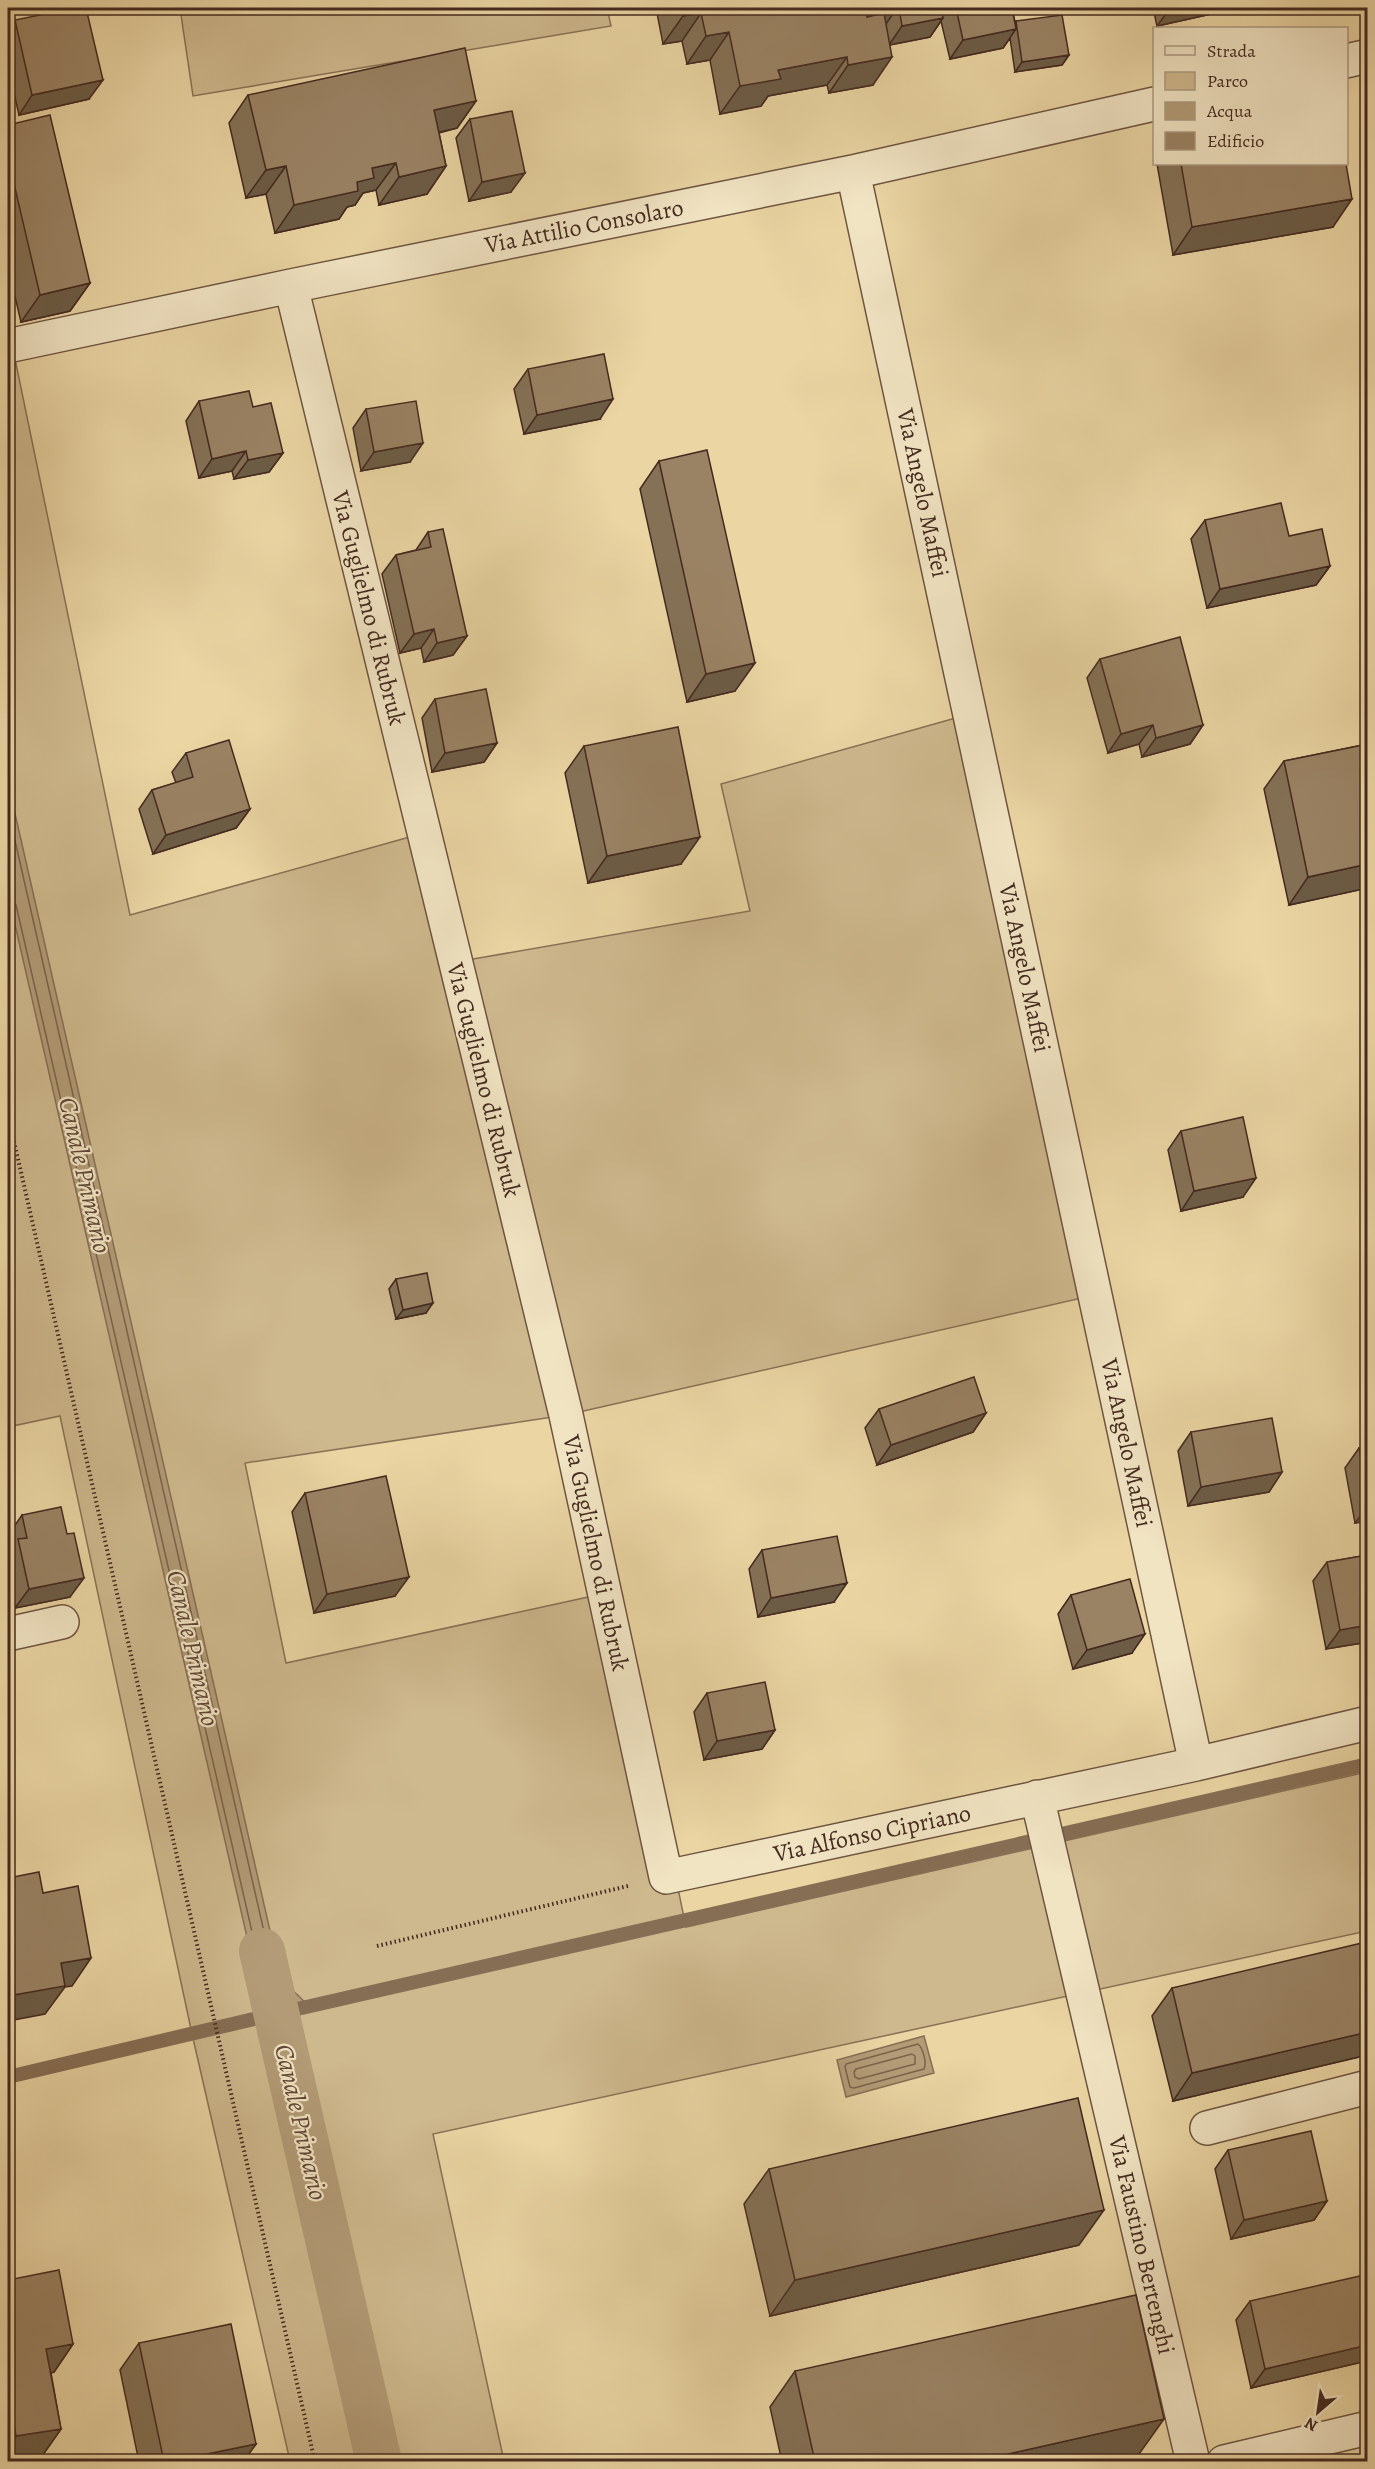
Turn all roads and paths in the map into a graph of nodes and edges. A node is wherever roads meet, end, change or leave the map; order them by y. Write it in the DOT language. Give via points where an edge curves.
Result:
graph roads {
  1 [pos="1368,56"];
  2 [pos="1348,61"];
  3 [pos="1153,104"];
  4 [pos="854,172"];
  5 [pos="291,286"];
  6 [pos="12,345"];
  7 [pos="8,1115"];
  8 [pos="62,1622"];
  9 [pos="8,1634"];
  10 [pos="1368,1723"];
  11 [pos="1196,1764"];
  12 [pos="1037,1797"];
  13 [pos="666,1877"];
  14 [pos="377,1946"];
  15 [pos="1368,2087"];
  16 [pos="1208,2128"];
  17 [pos="1368,2428"];
  18 [pos="315,2462"];
  19 [pos="1193,2462"];
  20 [pos="1224,2462"];
  1 -- 2 [label="street"];
  3 -- 4 [label="street, Via Attilio Consolaro"];
  4 -- 5 [label="street, Via Attilio Consolaro"];
  4 -- 11 [label="street, Via Angelo Maffei"];
  5 -- 6 [label="street, Via Attilio Consolaro"];
  5 -- 13 [label="street, Via Guglielmo di Rubruk" via="566,1415"];
  7 -- 18 [label="path"];
  8 -- 9 [label="street"];
  10 -- 11 [label="street, Via Alfonso Cipriano"];
  11 -- 12 [label="street, Via Alfonso Cipriano"];
  12 -- 13 [label="street, Via Alfonso Cipriano"];
  12 -- 19 [label="street, Via Faustino Bertenghi"];
  13 -- 14 [label="path"];
  15 -- 16 [label="street"];
  17 -- 20 [label="street"];
}
